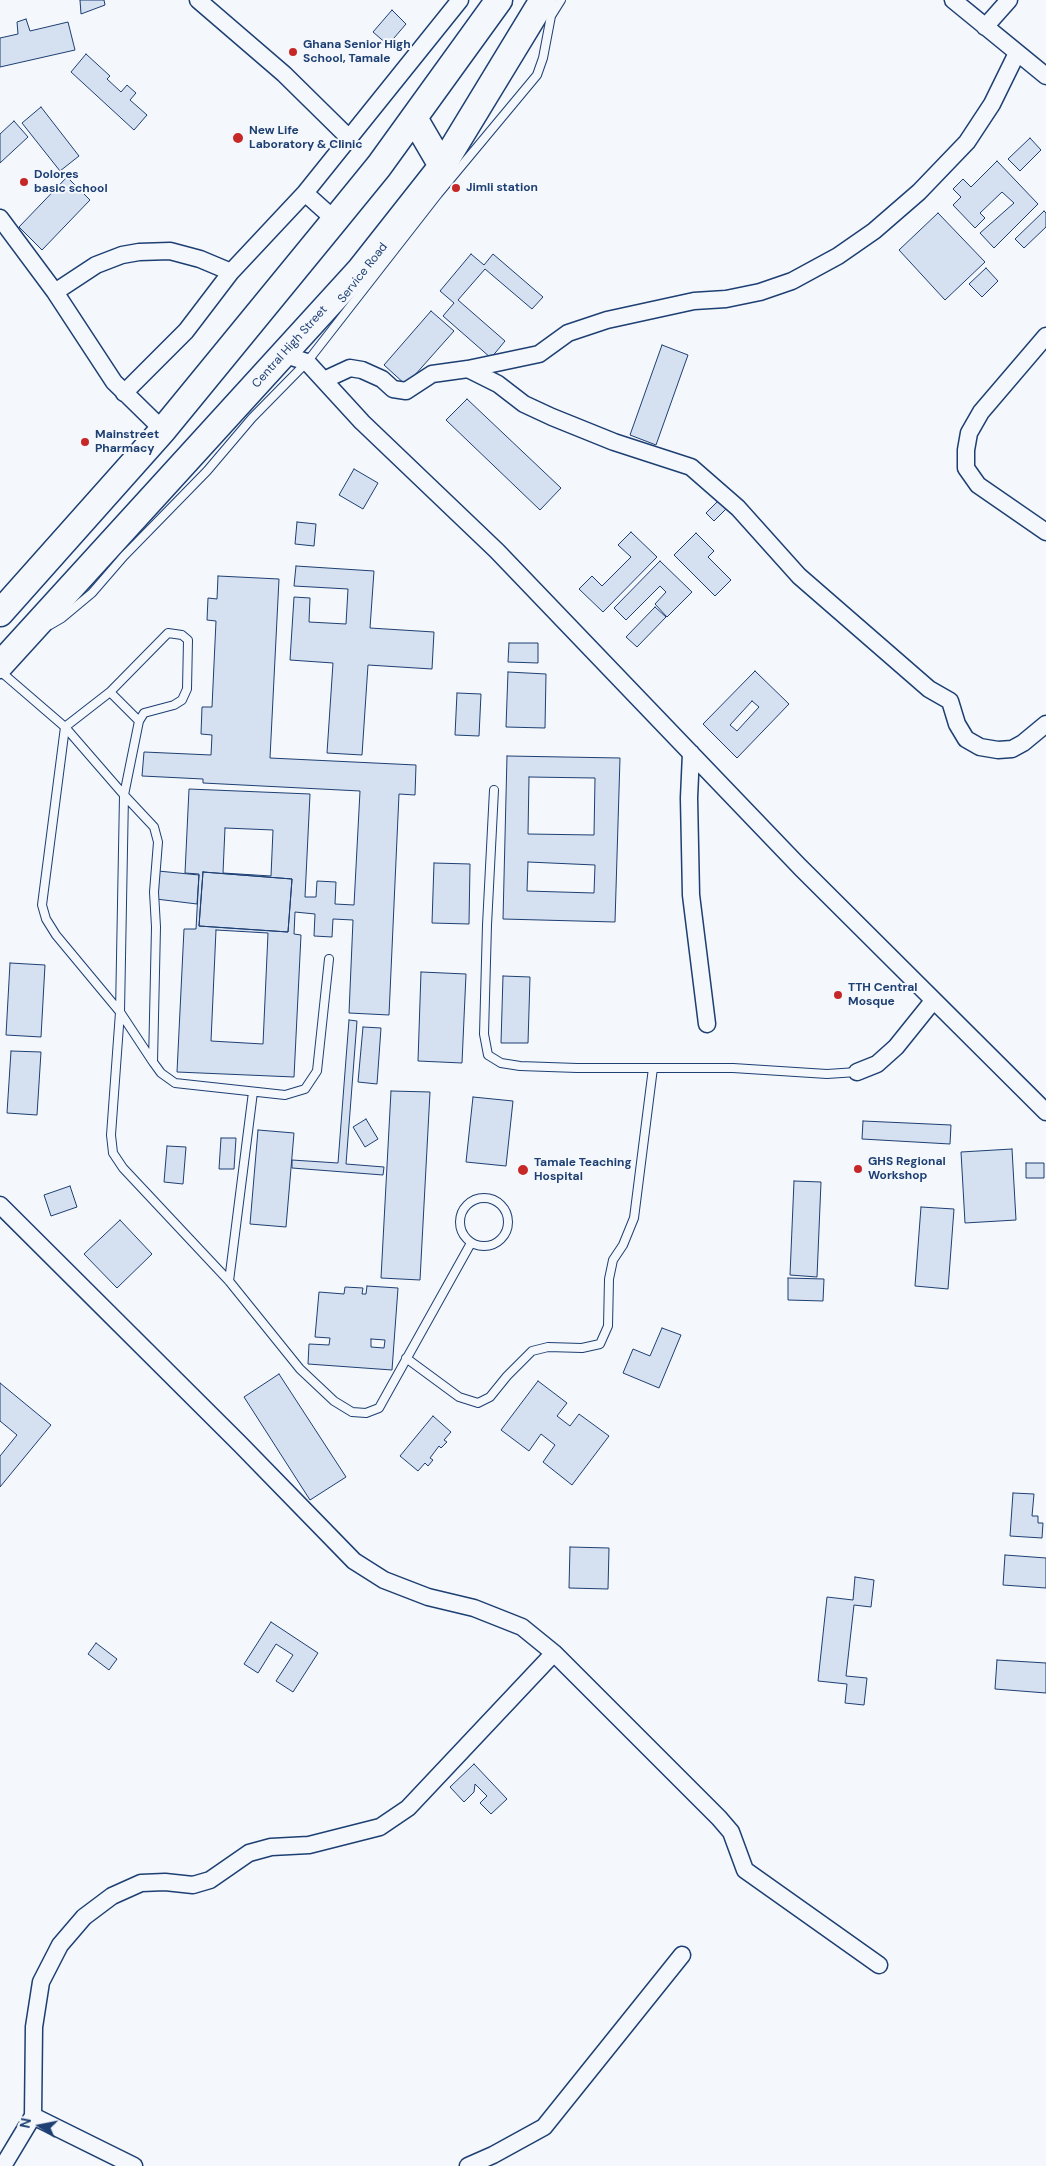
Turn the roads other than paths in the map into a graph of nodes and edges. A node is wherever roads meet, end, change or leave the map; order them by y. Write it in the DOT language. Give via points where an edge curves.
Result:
graph roads {
  1 [pos="198,0"];
  2 [pos="460,0"];
  3 [pos="499,0"];
  4 [pos="542,0"];
  5 [pos="560,0"];
  6 [pos="953,0"];
  7 [pos="1009,0"];
  8 [pos="985,28"];
  9 [pos="1018,53"];
  10 [pos="1046,76"];
  11 [pos="414,118"];
  12 [pos="348,136"];
  13 [pos="442,166"];
  14 [pos="305,193"];
  15 [pos="0,218"];
  16 [pos="335,220"];
  17 [pos="231,272"];
  18 [pos="56,292"];
  19 [pos="1046,336"];
  20 [pos="282,354"];
  21 [pos="307,362"];
  22 [pos="468,369"];
  23 [pos="324,380"];
  24 [pos="124,393"];
  25 [pos="163,430"];
  26 [pos="1046,532"];
  27 [pos="0,613"];
  28 [pos="32,631"];
  29 [pos="0,665"];
  30 [pos="0,671"];
  31 [pos="110,692"];
  32 [pos="138,721"];
  33 [pos="1046,724"];
  34 [pos="65,727"];
  35 [pos="691,753"];
  36 [pos="494,790"];
  37 [pos="124,795"];
  38 [pos="328,959"];
  39 [pos="933,1001"];
  40 [pos="120,1012"];
  41 [pos="707,1024"];
  42 [pos="153,1062"];
  43 [pos="653,1068"];
  44 [pos="857,1072"];
  45 [pos="253,1092"];
  46 [pos="1046,1112"];
  47 [pos="0,1205"];
  48 [pos="472,1243"];
  49 [pos="229,1281"];
  50 [pos="406,1358"];
  51 [pos="554,1653"];
  52 [pos="682,1955"];
  53 [pos="879,1965"];
  54 [pos="33,2116"];
  55 [pos="3,2166"];
  56 [pos="134,2166"];
  57 [pos="468,2166"];
  1 -- 12 [label="street" via="284,74"];
  2 -- 12 [label="street"];
  3 -- 11 [label="highway"];
  4 -- 13 [label="highway, Central High Street"];
  5 -- 21 [label="lane, Service Road" via="551,16 537,75 438,194"];
  6 -- 8 [label="street"];
  7 -- 8 [label="street"];
  8 -- 9 [label="street"];
  9 -- 10 [label="street"];
  9 -- 22 [label="street" via="992,104 967,142 919,192 874,231 838,256 792,281 760,292 694,301 607,320 568,333 539,354"];
  11 -- 13 [label="highway"];
  11 -- 16 [label="highway"];
  12 -- 14 [label="street"];
  13 -- 20 [label="highway, Central High Street" via="360,270"];
  14 -- 16 [label="street"];
  14 -- 17 [label="street"];
  15 -- 18 [label="street"];
  16 -- 25 [label="highway"];
  17 -- 18 [label="street" via="170,251 138,252 96,265"];
  17 -- 24 [label="street" via="186,331"];
  18 -- 24 [label="street"];
  19 -- 26 [label="street" via="981,412 970,433 966,459 966,468 978,485"];
  20 -- 21 [label="street"];
  20 -- 28 [label="highway, Central High Street"];
  21 -- 23 [label="street"];
  21 -- 28 [label="lane, Service Road" via="92,593 62,618"];
  22 -- 23 [label="street" via="432,374 406,391 393,389 382,379 350,368"];
  22 -- 33 [label="street" via="498,384 524,404 552,417 691,468 738,508 799,576 929,690 950,701 966,739 980,747 1012,749"];
  23 -- 35 [label="street" via="362,422 497,551"];
  24 -- 25 [label="street"];
  25 -- 27 [label="highway"];
  28 -- 29 [label="highway, Central High Street"];
  30 -- 34 [label="lane"];
  31 -- 32 [label="lane"];
  31 -- 32 [label="lane" via="168,634 182,635 188,640 187,689 182,700 144,713"];
  31 -- 34 [label="lane"];
  32 -- 37 [label="lane"];
  34 -- 37 [label="lane"];
  34 -- 40 [label="lane" via="42,905 56,935"];
  35 -- 39 [label="street"];
  35 -- 41 [label="street" via="691,894"];
  36 -- 43 [label="lane" via="484,1034 488,1055 501,1063 520,1066"];
  37 -- 40 [label="lane"];
  37 -- 42 [label="lane" via="154,827 158,842 154,892"];
  38 -- 45 [label="lane" via="317,1072 304,1088 285,1095"];
  39 -- 44 [label="street" via="896,1047 877,1064"];
  39 -- 46 [label="street"];
  40 -- 42 [label="lane"];
  40 -- 49 [label="lane" via="111,1136 113,1153"];
  42 -- 45 [label="lane" via="175,1083"];
  43 -- 44 [label="lane" via="733,1068 827,1074"];
  43 -- 50 [label="lane" via="634,1218 613,1260 609,1279 608,1326 600,1344 532,1351 490,1397 478,1403 459,1397"];
  45 -- 49 [label="lane"];
  47 -- 51 [label="street" via="354,1561 384,1580 428,1597 474,1608 522,1627"];
  48 -- 48 [label="lane" via="483,1247 504,1237 508,1222 504,1208 492,1198 477,1198 464,1207 460,1229"];
  48 -- 50 [label="lane"];
  49 -- 50 [label="lane" via="300,1369 334,1401 352,1412 366,1413 379,1408"];
  51 -- 53 [label="street" via="731,1832 745,1870"];
  51 -- 54 [label="street" via="415,1801 380,1828 309,1845 271,1847 249,1853 210,1880 193,1885 141,1883 112,1896 84,1917 60,1944 41,1982 34,2027"];
  52 -- 57 [label="street" via="544,2127"];
  54 -- 55 [label="street"];
  54 -- 56 [label="street"];
}
